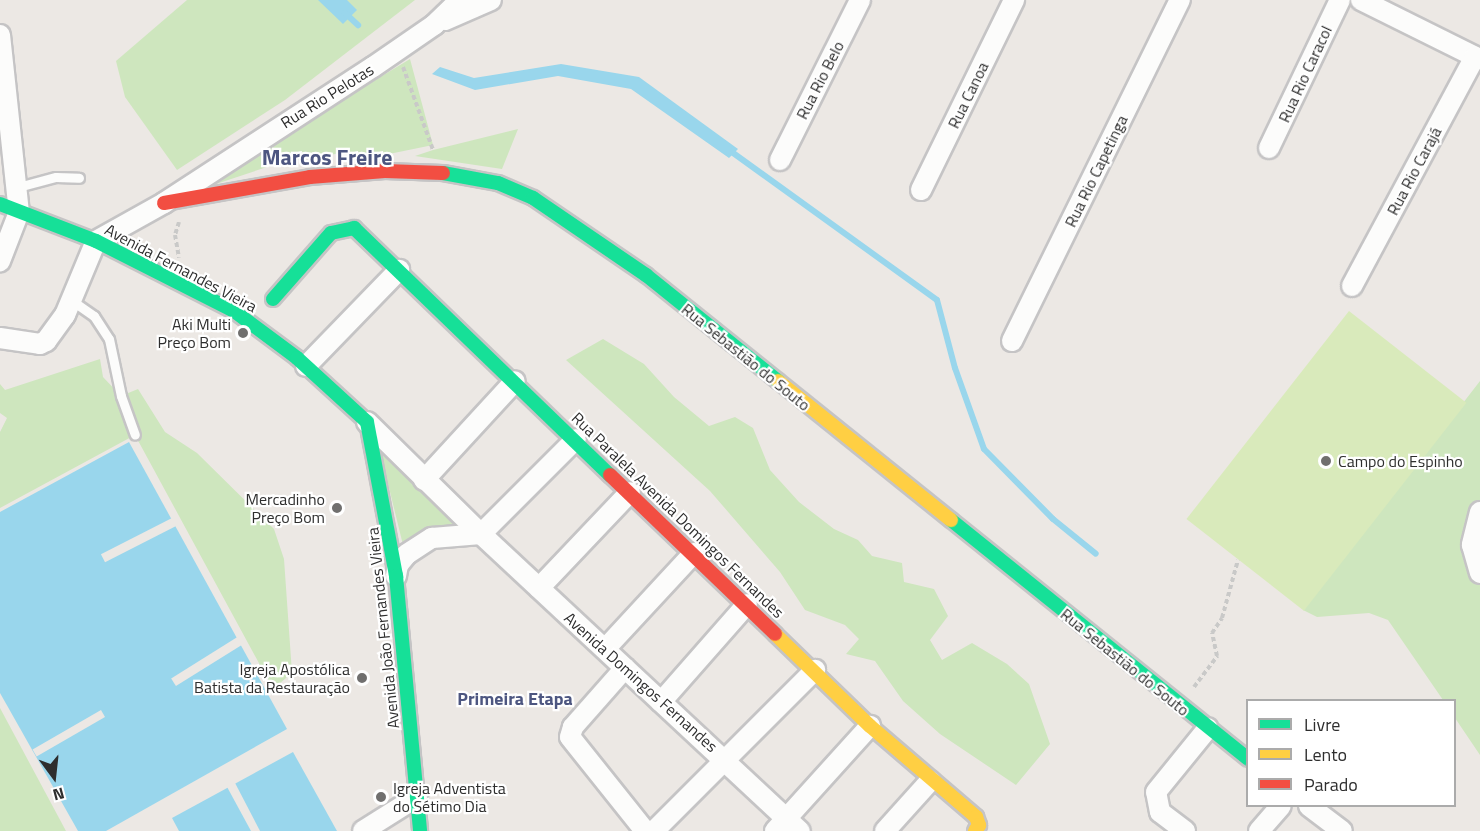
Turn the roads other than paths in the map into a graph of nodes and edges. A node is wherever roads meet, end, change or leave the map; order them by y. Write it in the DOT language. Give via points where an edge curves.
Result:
graph roads {
  1 [pos="460,0"];
  2 [pos="491,0"];
  3 [pos="860,0"];
  4 [pos="1014,0"];
  5 [pos="1180,0"];
  6 [pos="1340,0"];
  7 [pos="1361,0"];
  8 [pos="434,25"];
  9 [pos="0,35"];
  10 [pos="1477,58"];
  11 [pos="1269,148"];
  12 [pos="780,160"];
  13 [pos="79,178"];
  14 [pos="18,187"];
  15 [pos="921,190"];
  16 [pos="164,203"];
  17 [pos="0,204"];
  18 [pos="19,212"];
  19 [pos="96,241"];
  20 [pos="0,261"];
  21 [pos="399,270"];
  22 [pos="1352,286"];
  23 [pos="273,299"];
  24 [pos="71,300"];
  25 [pos="0,338"];
  26 [pos="1012,341"];
  27 [pos="306,366"];
  28 [pos="515,381"];
  29 [pos="367,422"];
  30 [pos="135,435"];
  31 [pos="576,439"];
  32 [pos="424,480"];
  33 [pos="630,492"];
  34 [pos="1480,512"];
  35 [pos="481,534"];
  36 [pos="694,553"];
  37 [pos="1480,573"];
  38 [pos="396,576"];
  39 [pos="539,588"];
  40 [pos="747,604"];
  41 [pos="605,649"];
  42 [pos="626,668"];
  43 [pos="815,670"];
  44 [pos="661,702"];
  45 [pos="870,726"];
  46 [pos="1208,728"];
  47 [pos="1246,757"];
  48 [pos="727,760"];
  49 [pos="930,781"];
  50 [pos="417,797"];
  51 [pos="1280,807"];
  52 [pos="1310,807"];
  53 [pos="787,827"];
  54 [pos="977,828"];
  55 [pos="363,831"];
  56 [pos="420,831"];
  57 [pos="645,831"];
  58 [pos="654,831"];
  59 [pos="885,831"];
  60 [pos="1185,831"];
  61 [pos="1259,831"];
  62 [pos="1342,831"];
  1 -- 8 [label="street, Rua Rio Pelotas"];
  2 -- 8 [label="street, Rua Rio Pelotas"];
  3 -- 12 [label="street, Rua Rio Belo"];
  4 -- 15 [label="street, Rua Canoa"];
  5 -- 26 [label="street, Rua Rio Capetinga"];
  6 -- 11 [label="street, Rua Rio Caracol"];
  7 -- 10 [label="street"];
  8 -- 16 [label="street, Rua Rio Pelotas"];
  9 -- 14 [label="street"];
  10 -- 22 [label="street, Rua Rio Carajá"];
  13 -- 14 [label="lane" via="56,177"];
  14 -- 18 [label="street"];
  16 -- 19 [label="street, Rua Rio Pelotas"];
  16 -- 46 [label="street, Rua Sebastião do Souto" via="310,177 385,171 442,173 498,183 533,198 636,268"];
  17 -- 18 [label="street, Avenida Fernandes Vieira"];
  18 -- 19 [label="street, Avenida Fernandes Vieira"];
  18 -- 20 [label="street"];
  19 -- 24 [label="street"];
  19 -- 27 [label="street, Avenida Fernandes Vieira" via="234,310"];
  21 -- 23 [label="street, Rua Paralela Avenida Domingos Fernandes" via="347,226 331,233"];
  21 -- 27 [label="street"];
  21 -- 28 [label="street, Rua Paralela Avenida Domingos Fernandes"];
  24 -- 25 [label="street" via="54,335 46,341 40,344"];
  24 -- 30 [label="lane" via="94,316 109,339 121,396"];
  27 -- 29 [label="street, Avenida Fernandes Vieira"];
  28 -- 31 [label="street, Rua Paralela Avenida Domingos Fernandes"];
  28 -- 32 [label="street"];
  29 -- 32 [label="street, Avenida Domingos Fernandes"];
  29 -- 38 [label="street, Avenida João Fernandes Vieira"];
  31 -- 33 [label="street, Rua Paralela Avenida Domingos Fernandes"];
  31 -- 35 [label="street"];
  32 -- 35 [label="street, Avenida Domingos Fernandes"];
  33 -- 36 [label="street, Rua Paralela Avenida Domingos Fernandes"];
  33 -- 39 [label="street"];
  34 -- 37 [label="street" via="1472,545"];
  35 -- 38 [label="street" via="432,538 407,554 398,565"];
  35 -- 39 [label="street, Avenida Domingos Fernandes"];
  36 -- 40 [label="street, Rua Paralela Avenida Domingos Fernandes"];
  36 -- 41 [label="street"];
  38 -- 50 [label="street, Avenida João Fernandes Vieira"];
  39 -- 41 [label="street, Avenida Domingos Fernandes"];
  40 -- 43 [label="street, Rua Paralela Avenida Domingos Fernandes"];
  40 -- 44 [label="street"];
  41 -- 42 [label="street, Avenida Domingos Fernandes"];
  42 -- 44 [label="street, Avenida Domingos Fernandes"];
  42 -- 57 [label="street" via="573,727 570,737"];
  43 -- 45 [label="street, Rua Paralela Avenida Domingos Fernandes"];
  43 -- 48 [label="street"];
  44 -- 48 [label="street, Avenida Domingos Fernandes"];
  45 -- 49 [label="street, Rua Paralela Avenida Domingos Fernandes"];
  45 -- 53 [label="street"];
  46 -- 47 [label="street, Rua Sebastião do Souto"];
  46 -- 60 [label="street" via="1156,792 1160,812"];
  48 -- 53 [label="street, Avenida Domingos Fernandes"];
  48 -- 58 [label="street"];
  49 -- 54 [label="street, Rua Paralela Avenida Domingos Fernandes" via="976,817"];
  49 -- 59 [label="street"];
  50 -- 55 [label="street"];
  50 -- 56 [label="street, Avenida João Fernandes Vieira"];
  51 -- 61 [label="street"];
  52 -- 62 [label="street"];
}
